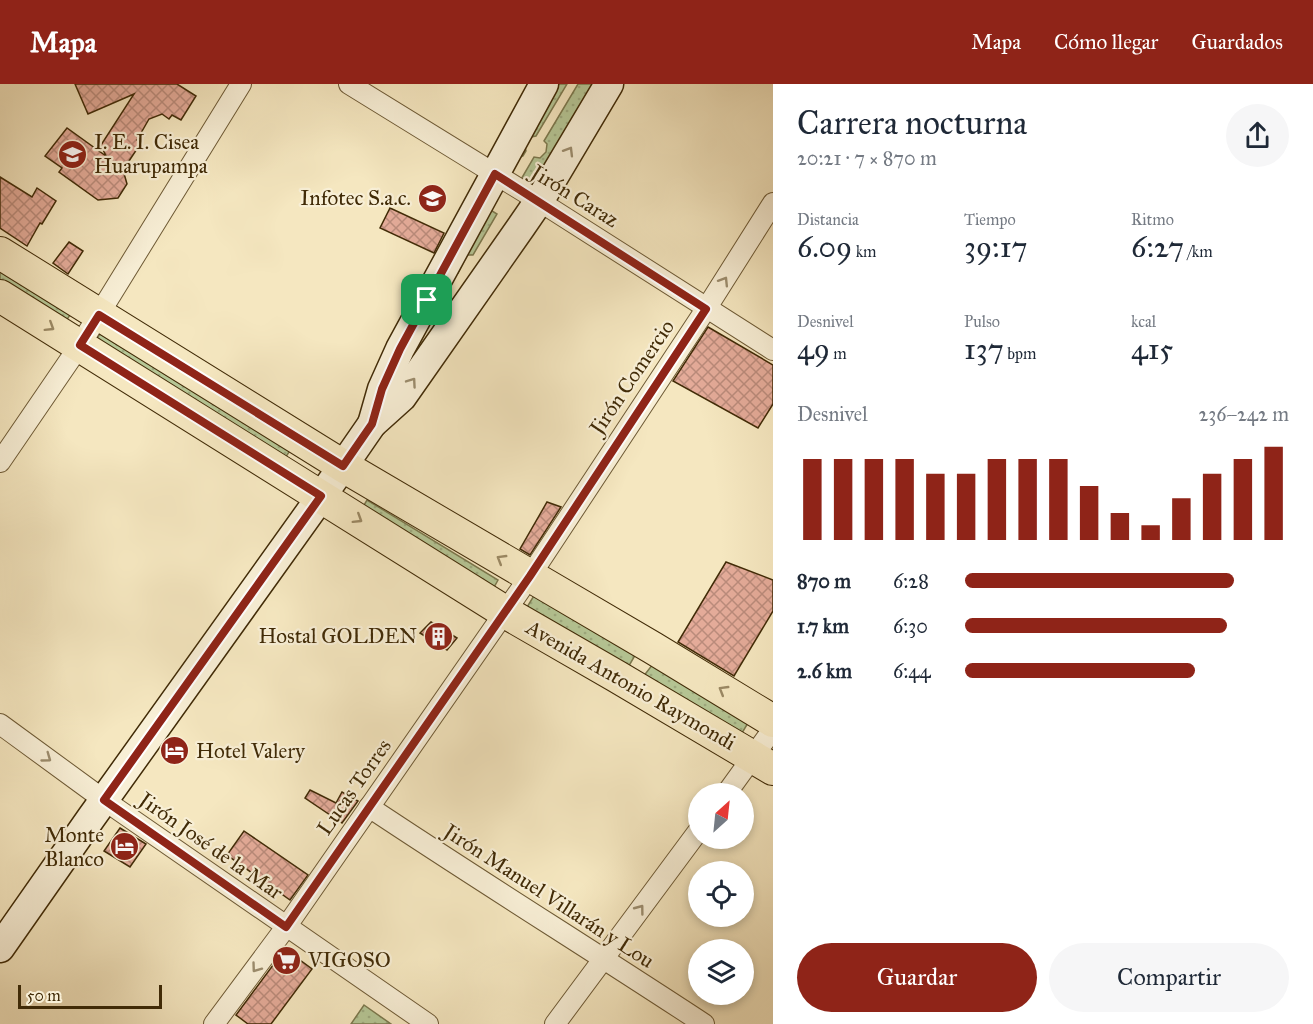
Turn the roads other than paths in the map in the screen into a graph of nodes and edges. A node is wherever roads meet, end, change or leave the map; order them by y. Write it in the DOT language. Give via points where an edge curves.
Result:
graph roads {
  1 [pos="241,84"];
  2 [pos="349,84"];
  3 [pos="544,84"];
  4 [pos="609,84"];
  5 [pos="495,174"];
  6 [pos="539,201"];
  7 [pos="773,203"];
  8 [pos="0,253"];
  9 [pos="0,296"];
  10 [pos="706,309"];
  11 [pos="99,315"];
  12 [pos="80,345"];
  13 [pos="773,350"];
  14 [pos="372,424"];
  15 [pos="0,462"];
  16 [pos="343,466"];
  17 [pos="321,496"];
  18 [pos="530,576"];
  19 [pos="505,612"];
  20 [pos="773,721"];
  21 [pos="0,724"];
  22 [pos="773,729"];
  23 [pos="763,763"];
  24 [pos="739,783"];
  25 [pos="104,800"];
  26 [pos="369,807"];
  27 [pos="688,845"];
  28 [pos="286,927"];
  29 [pos="0,948"];
  30 [pos="603,958"];
  31 [pos="214,1024"];
  32 [pos="428,1024"];
  33 [pos="555,1024"];
  34 [pos="704,1024"];
  1 -- 11 [label="street"];
  2 -- 5 [label="street, Jirón Caraz"];
  3 -- 5 [label="main road"];
  6 -- 4 [label="main road, one-way"];
  5 -- 6 [label="street, Jirón Caraz"];
  5 -- 14 [label="main road" via="400,349"];
  6 -- 10 [label="street, Jirón Caraz"];
  14 -- 6 [label="main road, one-way" via="402,397"];
  10 -- 7 [label="street, Jirón Comercio, one-way"];
  8 -- 11 [label="main road, Avenida Antonio Raymondi"];
  9 -- 12 [label="main road, Avenida Antonio Raymondi, one-way"];
  10 -- 13 [label="street, Jirón Caraz"];
  10 -- 18 [label="street, Jirón Comercio"];
  11 -- 12 [label="street"];
  11 -- 16 [label="main road, Avenida Antonio Raymondi"];
  12 -- 15 [label="street"];
  12 -- 17 [label="main road, Avenida Antonio Raymondi"];
  14 -- 16 [label="main road"];
  16 -- 17 [label="main road"];
  18 -- 16 [label="main road, Avenida Antonio Raymondi, one-way"];
  17 -- 19 [label="main road, Avenida Antonio Raymondi, one-way"];
  17 -- 25 [label="main road"];
  18 -- 19 [label="street, Lucas Torres"];
  20 -- 18 [label="main road, Avenida Antonio Raymondi, one-way"];
  19 -- 23 [label="main road, Avenida Antonio Raymondi"];
  19 -- 26 [label="street, Lucas Torres"];
  21 -- 25 [label="street, Jirón José de la Mar, one-way"];
  22 -- 23 [label="street"];
  23 -- 24 [label="street"];
  25 -- 28 [label="street, Jirón José de la Mar"];
  25 -- 29 [label="main road"];
  26 -- 28 [label="street, Lucas Torres"];
  26 -- 30 [label="street, Jirón Manuel Villarán y Lou"];
  30 -- 27 [label="street, one-way"];
  28 -- 31 [label="street, Lucas Torres, one-way"];
  28 -- 32 [label="street, Jirón José de la Mar"];
  30 -- 33 [label="street"];
  30 -- 34 [label="street, Jirón Manuel Villarán y Lou"];
}
